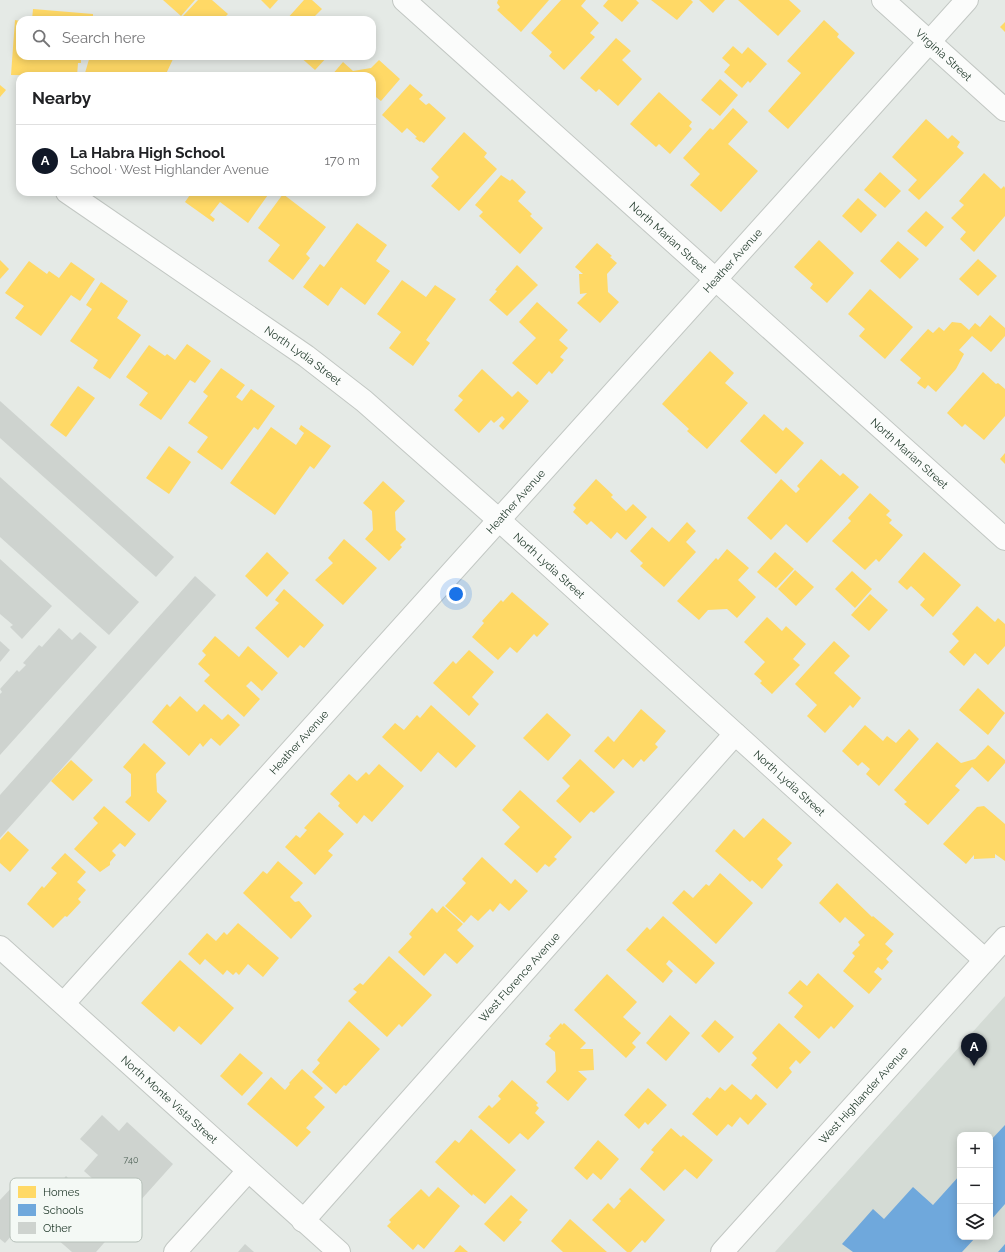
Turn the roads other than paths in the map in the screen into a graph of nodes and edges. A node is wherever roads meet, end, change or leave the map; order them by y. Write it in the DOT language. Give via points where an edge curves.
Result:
graph roads {
  1 [pos="404,0"];
  2 [pos="883,0"];
  3 [pos="968,0"];
  4 [pos="930,42"];
  5 [pos="1005,110"];
  6 [pos="73,196"];
  7 [pos="716,280"];
  8 [pos="499,520"];
  9 [pos="1005,539"];
  10 [pos="735,734"];
  11 [pos="1005,938"];
  12 [pos="0,947"];
  13 [pos="985,960"];
  14 [pos="64,1004"];
  15 [pos="248,1171"];
  16 [pos="303,1221"];
  17 [pos="175,1252"];
  18 [pos="339,1252"];
  19 [pos="722,1252"];
  1 -- 7 [label="street, North Marian Street"];
  2 -- 4 [label="street, Virginia Street"];
  3 -- 4 [label="street, Heather Avenue"];
  4 -- 5 [label="street, Virginia Street"];
  4 -- 7 [label="street, Heather Avenue"];
  6 -- 8 [label="street, North Lydia Street" via="306,356 364,401"];
  7 -- 8 [label="street, Heather Avenue"];
  7 -- 9 [label="street, North Marian Street"];
  8 -- 10 [label="street, North Lydia Street"];
  8 -- 14 [label="street, Heather Avenue"];
  10 -- 13 [label="street, North Lydia Street"];
  10 -- 16 [label="street, West Florence Avenue"];
  11 -- 13 [label="street, West Highlander Avenue"];
  12 -- 14 [label="street, North Monte Vista Street"];
  13 -- 19 [label="street, West Highlander Avenue"];
  14 -- 15 [label="street, North Monte Vista Street"];
  15 -- 16 [label="street, North Monte Vista Street"];
  15 -- 17 [label="street"];
  16 -- 18 [label="street, North Monte Vista Street"];
}
